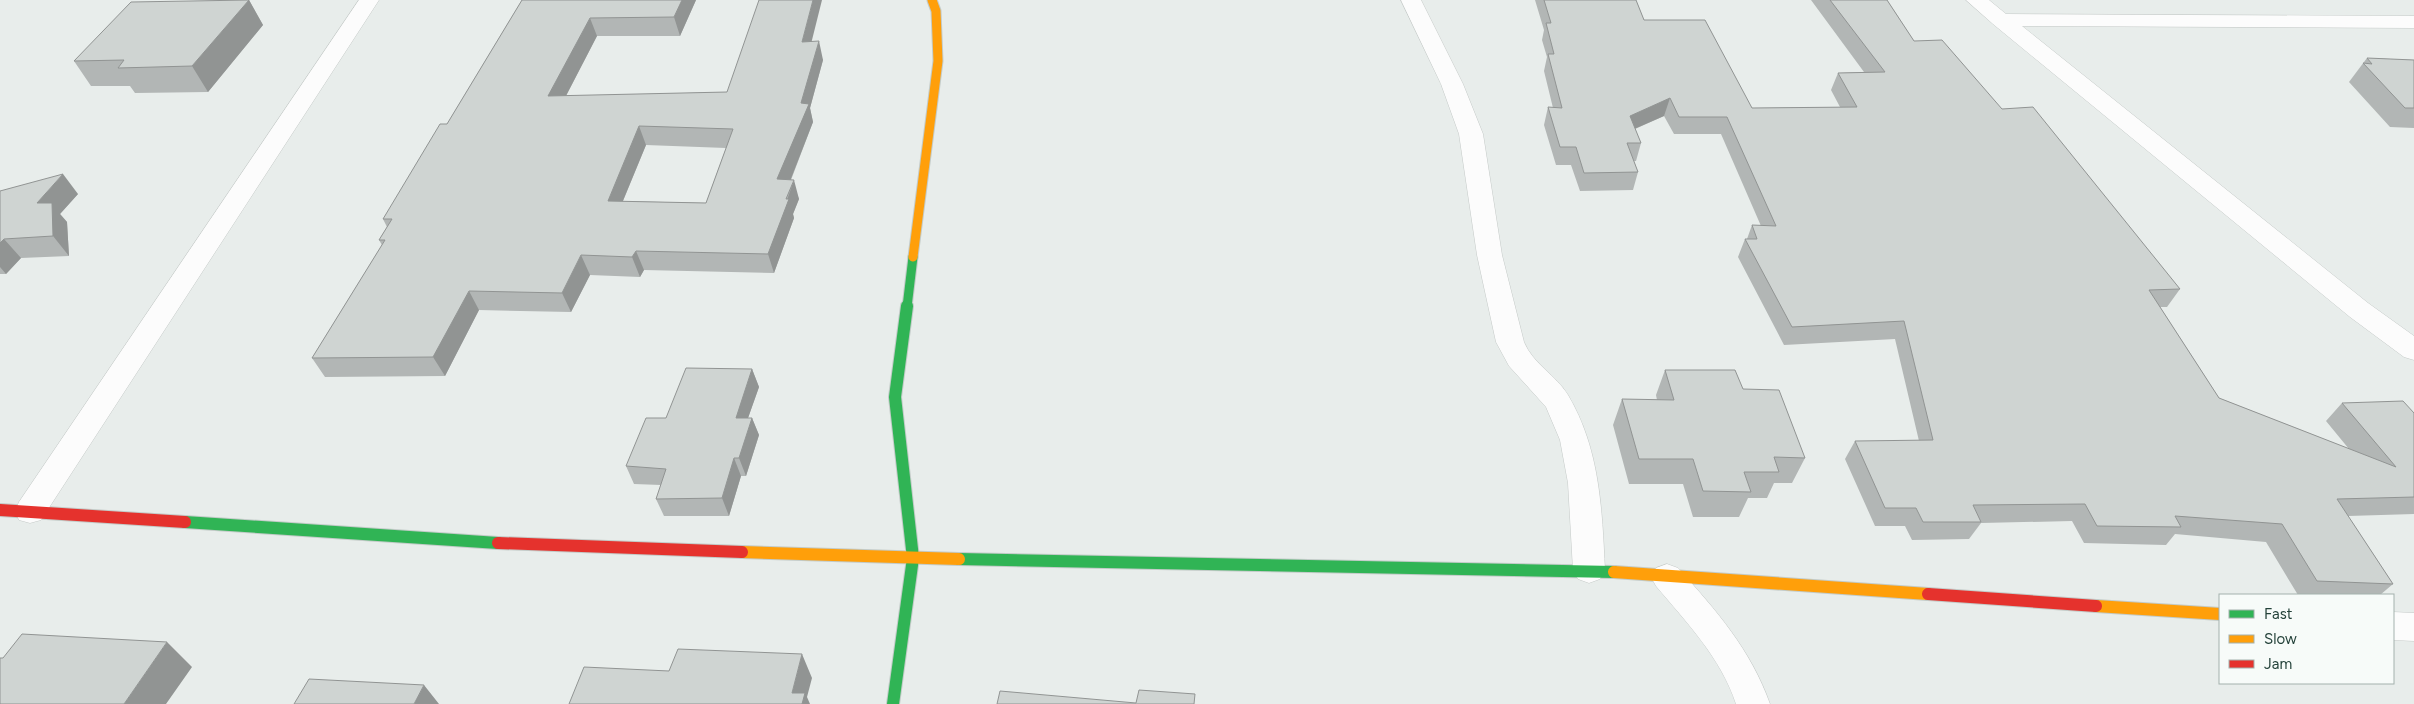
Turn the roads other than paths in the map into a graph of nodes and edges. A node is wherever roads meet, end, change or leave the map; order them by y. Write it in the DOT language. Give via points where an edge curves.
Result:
graph roads {
  1 [pos="369,0"];
  2 [pos="932,0"];
  3 [pos="1411,0"];
  4 [pos="1976,0"];
  5 [pos="2000,20"];
  6 [pos="2414,22"];
  7 [pos="2414,350"];
  8 [pos="0,510"];
  9 [pos="30,511"];
  10 [pos="913,558"];
  11 [pos="1589,570"];
  12 [pos="1667,578"];
  13 [pos="2219,614"];
  14 [pos="2394,626"];
  15 [pos="2414,627"];
  16 [pos="893,704"];
  17 [pos="1753,704"];
  1 -- 9 [label="street"];
  2 -- 10 [label="street" via="936,11 938,61 896,397"];
  3 -- 11 [label="street" via="1456,93 1471,134 1489,256 1511,346 1528,370 1557,400 1572,435 1583,480"];
  4 -- 5 [label="street"];
  5 -- 6 [label="street"];
  5 -- 7 [label="street" via="2359,310"];
  8 -- 9 [label="street"];
  9 -- 10 [label="street" via="548,546"];
  10 -- 11 [label="street"];
  10 -- 16 [label="street"];
  11 -- 12 [label="street"];
  12 -- 13 [label="street"];
  12 -- 17 [label="street" via="1714,634 1748,684"];
  14 -- 15 [label="street"];
}
